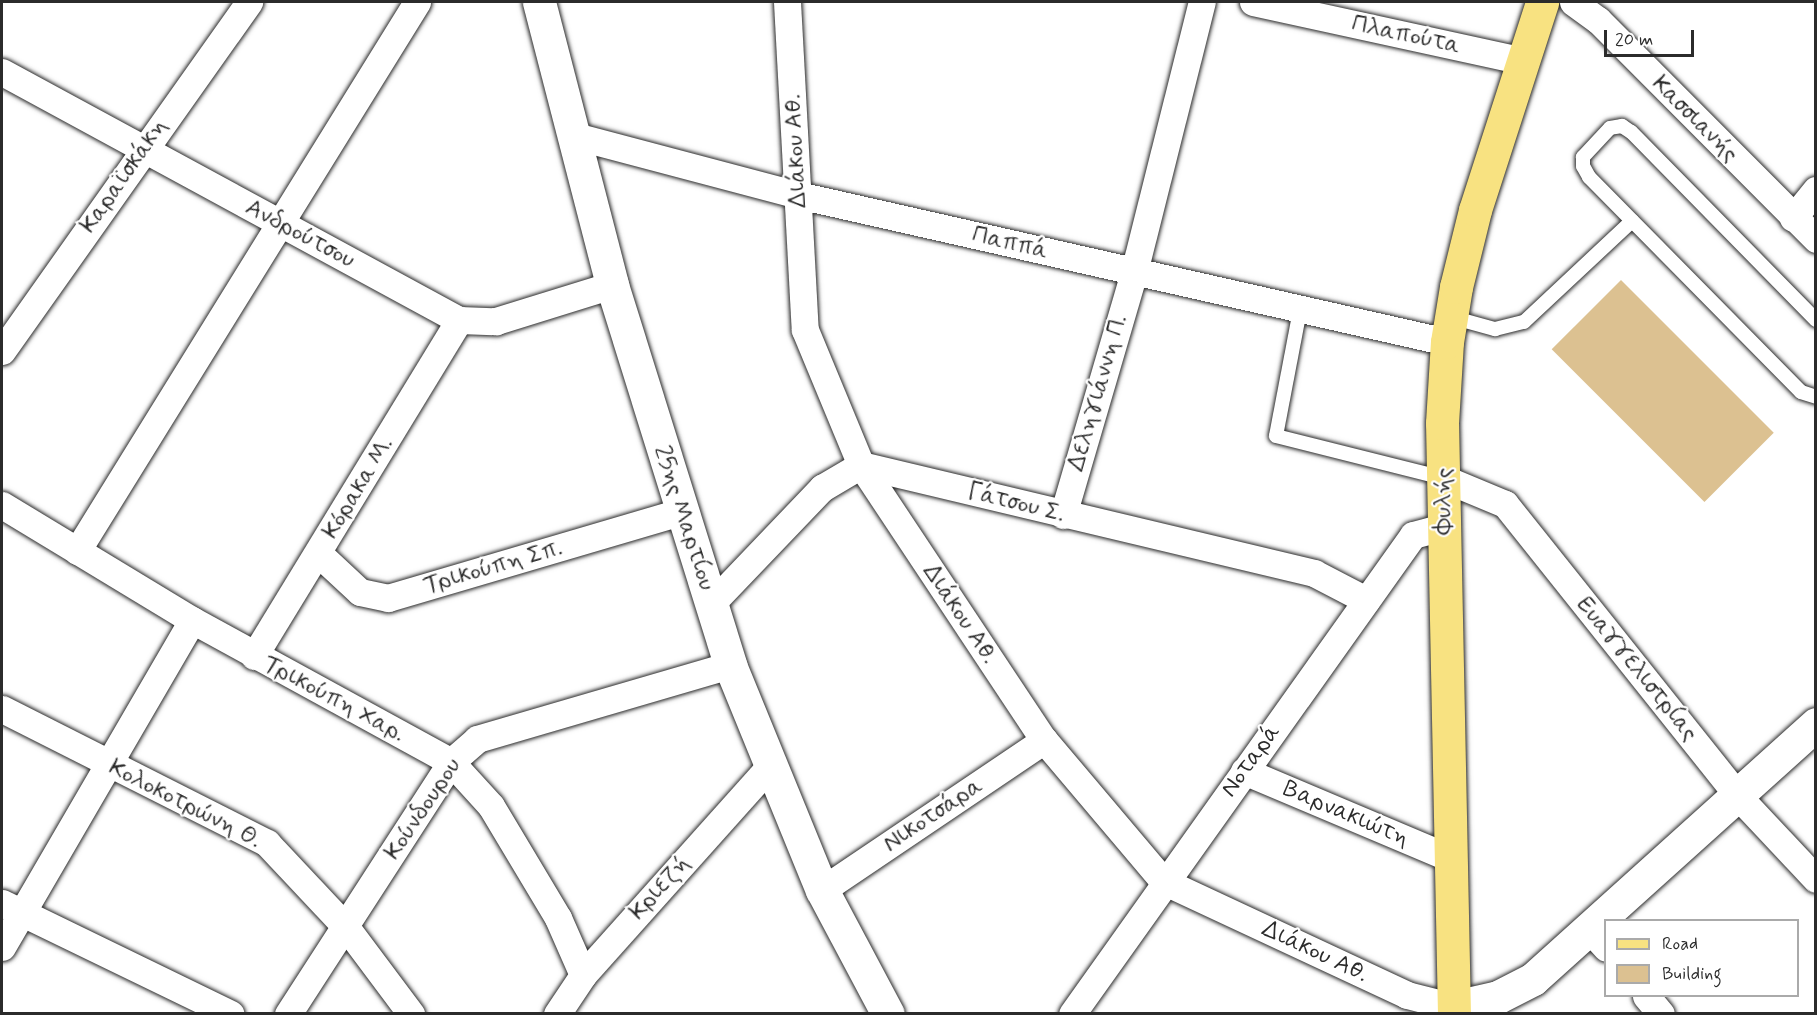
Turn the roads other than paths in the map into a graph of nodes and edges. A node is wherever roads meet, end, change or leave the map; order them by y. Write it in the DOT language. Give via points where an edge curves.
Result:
graph roads {
  1 [pos="249,2"];
  2 [pos="417,2"];
  3 [pos="539,2"];
  4 [pos="786,2"];
  5 [pos="1202,2"];
  6 [pos="1253,2"];
  7 [pos="1542,2"];
  8 [pos="1573,2"];
  9 [pos="1523,61"];
  10 [pos="2,72"];
  11 [pos="575,136"];
  12 [pos="142,150"];
  13 [pos="1815,190"];
  14 [pos="798,195"];
  15 [pos="1793,218"];
  16 [pos="1632,221"];
  17 [pos="281,224"];
  18 [pos="1815,240"];
  19 [pos="1134,272"];
  20 [pos="612,285"];
  21 [pos="1300,310"];
  22 [pos="459,320"];
  23 [pos="1815,320"];
  24 [pos="1449,329"];
  25 [pos="2,351"];
  26 [pos="1815,398"];
  27 [pos="861,465"];
  28 [pos="1445,479"];
  29 [pos="2,506"];
  30 [pos="681,512"];
  31 [pos="1063,515"];
  32 [pos="1443,527"];
  33 [pos="77,551"];
  34 [pos="318,553"];
  35 [pos="1366,600"];
  36 [pos="711,604"];
  37 [pos="192,620"];
  38 [pos="254,656"];
  39 [pos="730,665"];
  40 [pos="2,709"];
  41 [pos="1815,724"];
  42 [pos="1044,740"];
  43 [pos="451,762"];
  44 [pos="109,766"];
  45 [pos="769,767"];
  46 [pos="1244,771"];
  47 [pos="1737,795"];
  48 [pos="1448,857"];
  49 [pos="1815,879"];
  50 [pos="1163,881"];
  51 [pos="822,890"];
  52 [pos="11,908"];
  53 [pos="1617,919"];
  54 [pos="346,927"];
  55 [pos="1598,939"];
  56 [pos="2,947"];
  57 [pos="583,975"];
  58 [pos="1647,997"];
  59 [pos="877,1008"];
  60 [pos="1454,1010"];
  61 [pos="1080,1011"];
  62 [pos="231,1014"];
  63 [pos="288,1014"];
  64 [pos="411,1014"];
  65 [pos="556,1014"];
  66 [pos="1661,1014"];
  1 -- 12 [label="street, Καραϊσκάκη"];
  2 -- 17 [label="street"];
  3 -- 11 [label="main road, 25ης Μαρτίου"];
  4 -- 14 [label="street, Διάκου Αθ."];
  5 -- 19 [label="street, Δεληγιάννη Π."];
  6 -- 9 [label="street, Πλαπούτα"];
  7 -- 9 [label="main road, Φυλής"];
  8 -- 15 [label="street, Κασσιανής" via="1598,20"];
  9 -- 24 [label="main road, Φυλής" via="1475,210"];
  10 -- 12 [label="street, Ανδρούτσου"];
  11 -- 14 [label="street, Παππά"];
  11 -- 20 [label="main road, 25ης Μαρτίου"];
  12 -- 17 [label="street, Ανδρούτσου"];
  12 -- 25 [label="street, Καραϊσκάκη"];
  13 -- 15 [label="street"];
  14 -- 19 [label="street, Παππά"];
  14 -- 27 [label="street, Διάκου Αθ." via="805,330"];
  15 -- 18 [label="street, Κασσιανής"];
  16 -- 23 [label="lane" via="1582,166 1583,157 1610,128 1622,126 1631,132"];
  16 -- 24 [label="lane" via="1524,322 1495,329"];
  16 -- 26 [label="lane" via="1801,392"];
  17 -- 22 [label="street, Ανδρούτσου"];
  17 -- 33 [label="street"];
  19 -- 21 [label="street, Παππά"];
  19 -- 31 [label="street, Δεληγιάννη Π."];
  20 -- 22 [label="street, Ανδρούτσου" via="496,321"];
  20 -- 30 [label="main road, 25ης Μαρτίου"];
  21 -- 24 [label="street, Παππά"];
  21 -- 28 [label="lane" via="1276,436"];
  22 -- 34 [label="street, Κόρακα Μ."];
  24 -- 28 [label="main road, Φυλής" via="1442,423"];
  27 -- 31 [label="street, Γάτσου Σ."];
  27 -- 36 [label="street" via="822,488"];
  27 -- 42 [label="street, Διάκου Αθ."];
  28 -- 32 [label="main road, Φυλής"];
  28 -- 47 [label="street, Ευαγγελιστρίας" via="1505,504"];
  29 -- 33 [label="street, Τρικούπη Χαρ."];
  30 -- 34 [label="street, Τρικούπη Σπ." via="388,598 360,592"];
  30 -- 36 [label="main road, 25ης Μαρτίου"];
  31 -- 35 [label="street, Γάτσου Σ." via="1314,573"];
  32 -- 35 [label="street, Νοταρά" via="1413,535"];
  32 -- 48 [label="main road, Φυλής"];
  33 -- 37 [label="street, Τρικούπη Χαρ."];
  34 -- 38 [label="street, Κόρακα Μ."];
  35 -- 46 [label="street, Νοταρά"];
  36 -- 39 [label="main road, 25ης Μαρτίου"];
  37 -- 38 [label="street, Τρικούπη Χαρ."];
  37 -- 44 [label="street"];
  38 -- 43 [label="street, Τρικούπη Χαρ."];
  39 -- 43 [label="street, Κούνδουρου" via="477,739"];
  39 -- 45 [label="main road, 25ης Μαρτίου"];
  40 -- 44 [label="street, Κολοκοτρώνη Θ."];
  41 -- 47 [label="main road"];
  42 -- 50 [label="street, Διάκου Αθ."];
  42 -- 51 [label="street, Νικοτσάρα"];
  43 -- 54 [label="street, Κούνδουρου"];
  43 -- 57 [label="street, Τρικούπη Χαρ." via="491,806 558,918"];
  44 -- 52 [label="street"];
  44 -- 54 [label="street, Κολοκοτρώνη Θ." via="267,843"];
  45 -- 51 [label="main road, 25ης Μαρτίου"];
  45 -- 57 [label="street, Κριεζή"];
  46 -- 48 [label="street, Βαρνακιώτη"];
  46 -- 50 [label="street, Νοταρά"];
  47 -- 49 [label="street, Ευαγγελιστρίας"];
  47 -- 53 [label="main road"];
  48 -- 60 [label="main road, Φυλής"];
  50 -- 60 [label="street, Διάκου Αθ." via="1407,995"];
  50 -- 61 [label="street, Νοταρά"];
  51 -- 59 [label="main road, 25ης Μαρτίου"];
  52 -- 56 [label="street"];
  52 -- 62 [label="street"];
  54 -- 63 [label="street, Κούνδουρου"];
  54 -- 64 [label="street, Κολοκοτρώνη Θ."];
  55 -- 60 [label="main road" via="1498,997"];
  57 -- 65 [label="street, Κριεζή"];
  58 -- 66 [label="street"];
}
